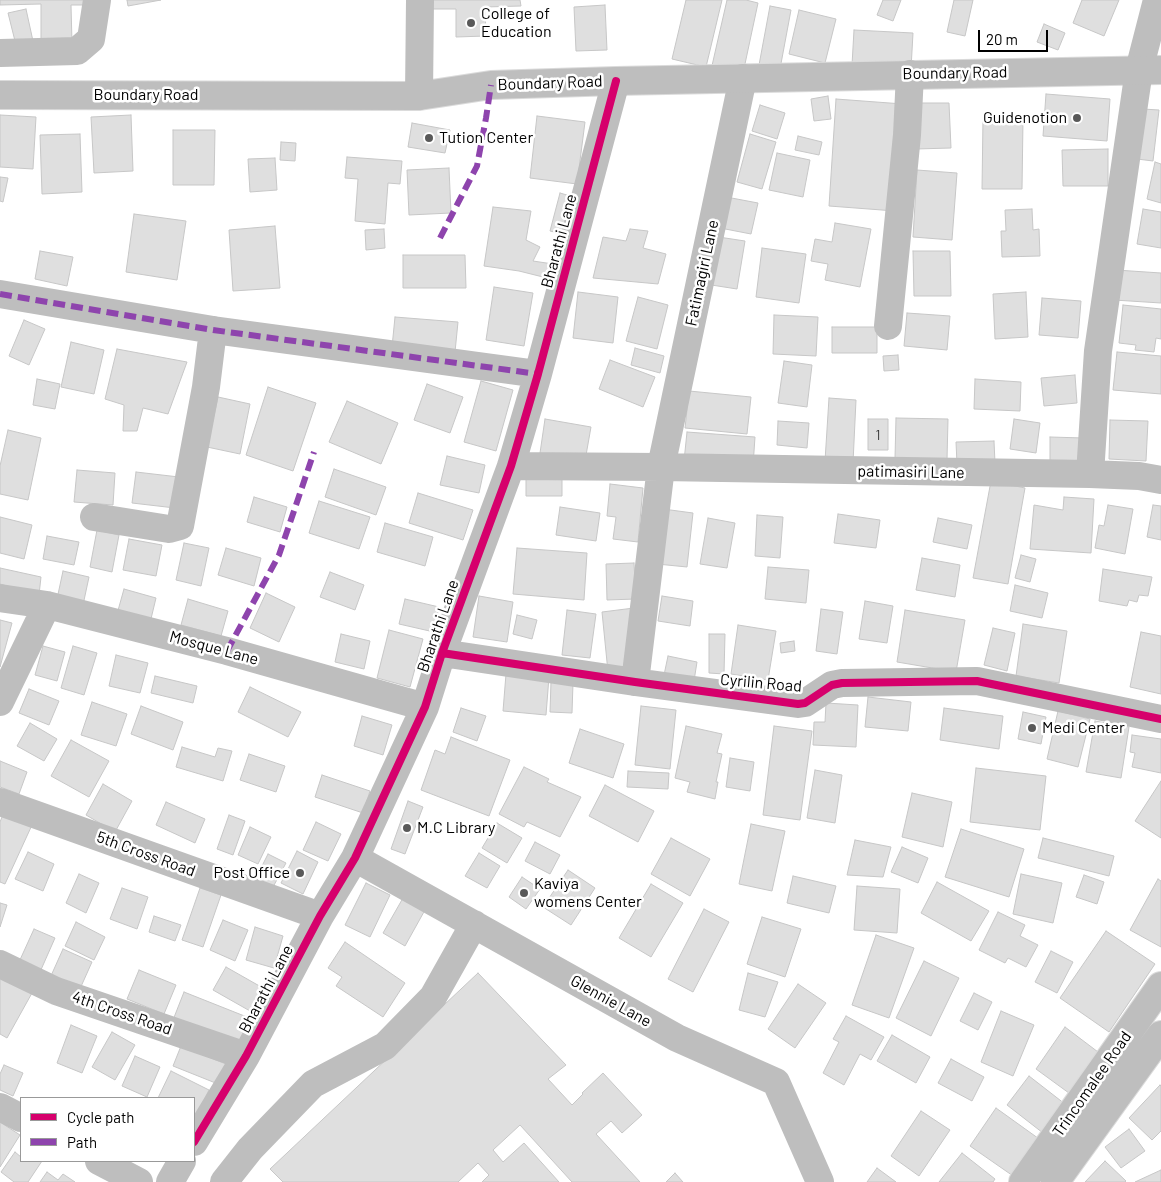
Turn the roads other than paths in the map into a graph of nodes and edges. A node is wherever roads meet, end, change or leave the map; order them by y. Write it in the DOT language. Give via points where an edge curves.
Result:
graph roads {
  1 [pos="97,0"];
  2 [pos="420,0"];
  3 [pos="1157,0"];
  4 [pos="0,53"];
  5 [pos="1150,70"];
  6 [pos="910,74"];
  7 [pos="743,78"];
  8 [pos="616,81"];
  9 [pos="0,95"];
  10 [pos="419,96"];
  11 [pos="0,294"];
  12 [pos="888,326"];
  13 [pos="214,330"];
  14 [pos="538,374"];
  15 [pos="511,466"];
  16 [pos="661,467"];
  17 [pos="1090,474"];
  18 [pos="1161,480"];
  19 [pos="94,517"];
  20 [pos="0,598"];
  21 [pos="47,605"];
  22 [pos="442,653"];
  23 [pos="635,682"];
  24 [pos="0,702"];
  25 [pos="425,707"];
  26 [pos="1161,719"];
  27 [pos="0,802"];
  28 [pos="355,858"];
  29 [pos="320,916"];
  30 [pos="474,924"];
  31 [pos="0,964"];
  32 [pos="1161,986"];
  33 [pos="1161,1035"];
  34 [pos="246,1056"];
  35 [pos="0,1107"];
  36 [pos="20,1117"];
  37 [pos="195,1140"];
  38 [pos="101,1162"];
  39 [pos="181,1162"];
  40 [pos="138,1182"];
  41 [pos="170,1182"];
  42 [pos="224,1182"];
  43 [pos="820,1182"];
  44 [pos="1023,1182"];
  45 [pos="1055,1182"];
  1 -- 4 [label="main road" via="91,39 77,51"];
  2 -- 10 [label="main road"];
  3 -- 5 [label="main road"];
  5 -- 6 [label="main road, Boundary Road"];
  5 -- 17 [label="main road" via="1098,351"];
  6 -- 7 [label="main road, Boundary Road"];
  6 -- 12 [label="main road"];
  7 -- 8 [label="main road, Boundary Road"];
  7 -- 16 [label="main road, Fatimagiri Lane"];
  8 -- 10 [label="main road, Boundary Road" via="491,86"];
  8 -- 14 [label="main road, Bharathi Lane"];
  9 -- 10 [label="main road, Boundary Road"];
  11 -- 13 [label="main road"];
  13 -- 14 [label="main road"];
  13 -- 19 [label="main road" via="180,526 169,529"];
  14 -- 15 [label="main road, Bharathi Lane"];
  15 -- 16 [label="main road, patimasiri Lane"];
  15 -- 22 [label="main road, Bharathi Lane"];
  16 -- 17 [label="main road, patimasiri Lane"];
  16 -- 23 [label="main road, Fatimagiri Lane"];
  17 -- 18 [label="main road, patimasiri Lane"];
  20 -- 21 [label="main road, Mosque Lane"];
  21 -- 24 [label="main road"];
  21 -- 25 [label="main road, Mosque Lane"];
  22 -- 23 [label="main road, Cyrilin Road"];
  22 -- 25 [label="main road, Bharathi Lane"];
  23 -- 26 [label="main road, Cyrilin Road" via="798,704 805,703 832,685 842,683 977,681"];
  25 -- 28 [label="main road, Bharathi Lane"];
  27 -- 29 [label="main road, 5th Cross Road"];
  28 -- 29 [label="main road, Bharathi Lane"];
  28 -- 30 [label="main road, Glennie Lane"];
  29 -- 34 [label="main road, Bharathi Lane"];
  30 -- 42 [label="main road" via="433,996 385,1046 313,1084 250,1149"];
  30 -- 43 [label="main road, Glennie Lane" via="677,1038 776,1082"];
  31 -- 34 [label="main road, 4th Cross Road" via="56,991"];
  32 -- 44 [label="main road, Trincomalee Road"];
  33 -- 45 [label="main road, Trincomalee Road"];
  34 -- 37 [label="main road, Bharathi Lane"];
  35 -- 36 [label="main road"];
  38 -- 40 [label="main road"];
  39 -- 41 [label="main road"];
}
